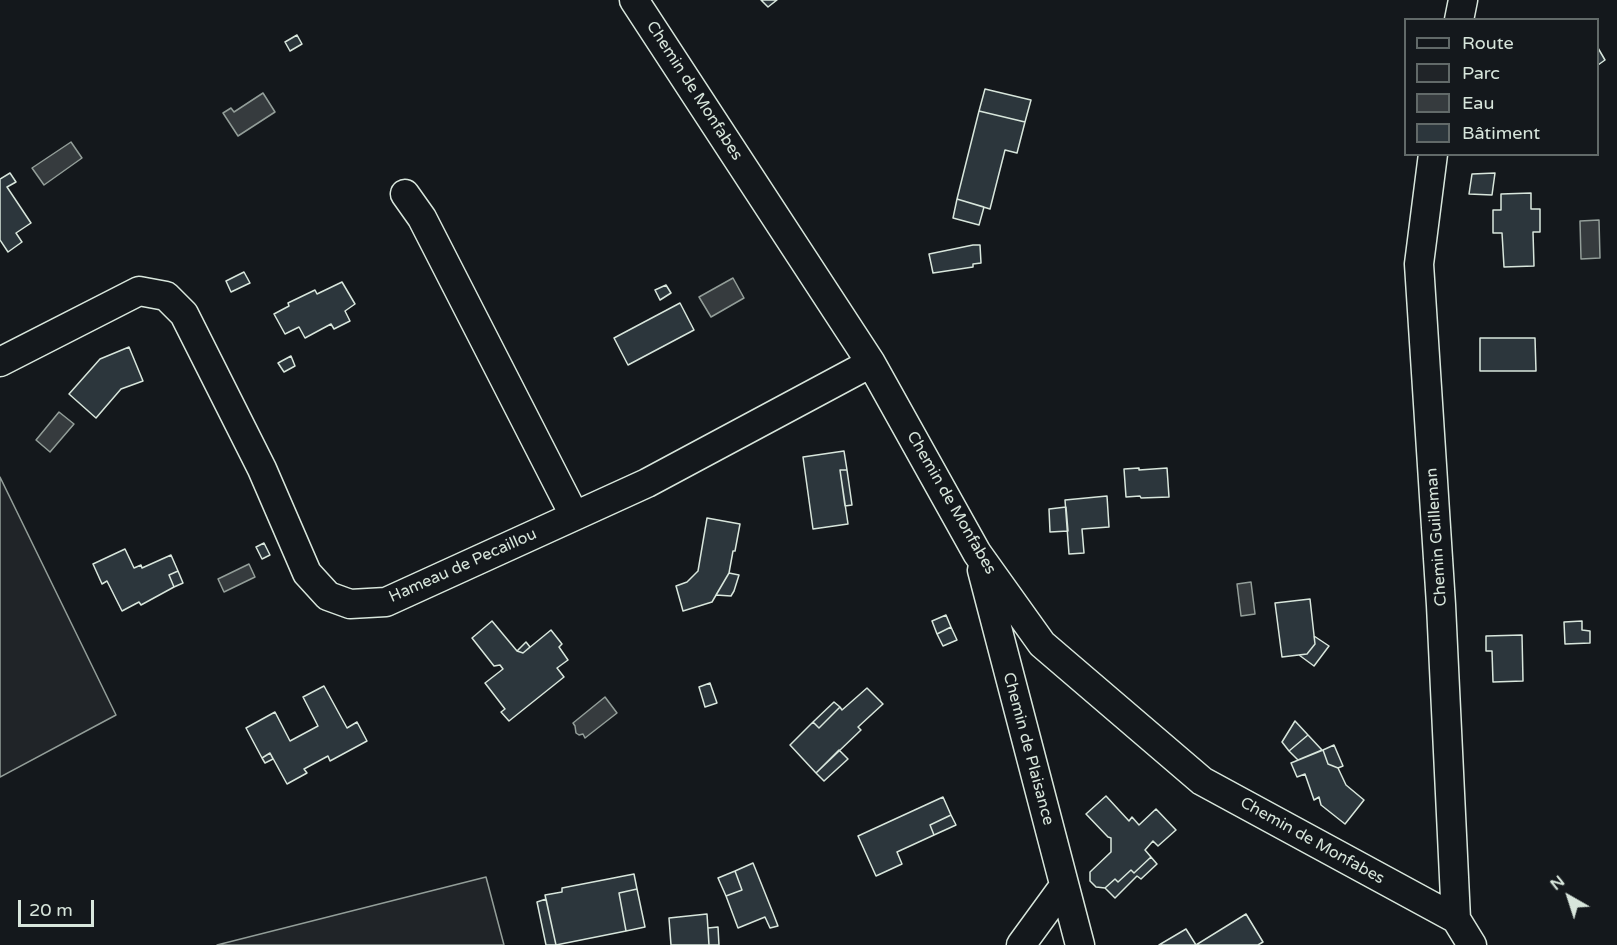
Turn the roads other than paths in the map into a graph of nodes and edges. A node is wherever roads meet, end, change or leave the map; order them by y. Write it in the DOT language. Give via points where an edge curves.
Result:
graph roads {
  1 [pos="634,0"];
  2 [pos="1463,0"];
  3 [pos="1459,18"];
  4 [pos="1433,156"];
  5 [pos="405,194"];
  6 [pos="0,362"];
  7 [pos="871,363"];
  8 [pos="574,515"];
  9 [pos="977,553"];
  10 [pos="1064,886"];
  11 [pos="1456,919"];
  12 [pos="1021,945"];
  13 [pos="1080,945"];
  14 [pos="1472,945"];
  1 -- 7 [label="street, Chemin de Monfabes"];
  2 -- 3 [label="street"];
  4 -- 11 [label="street, Chemin Guilleman" via="1419,264"];
  5 -- 8 [label="street" via="422,218"];
  6 -- 8 [label="street, Hameau de Pecaillou" via="139,291 166,296 184,314 262,469 307,573 328,596 350,604 386,602"];
  7 -- 8 [label="street, Hameau de Pecaillou" via="647,483"];
  7 -- 9 [label="street, Chemin de Monfabes"];
  9 -- 10 [label="street, Chemin de Plaisance"];
  9 -- 11 [label="street, Chemin de Monfabes" via="1042,644 1202,781"];
  10 -- 12 [label="street"];
  10 -- 13 [label="street, Chemin de Plaisance"];
  11 -- 14 [label="street"];
}
